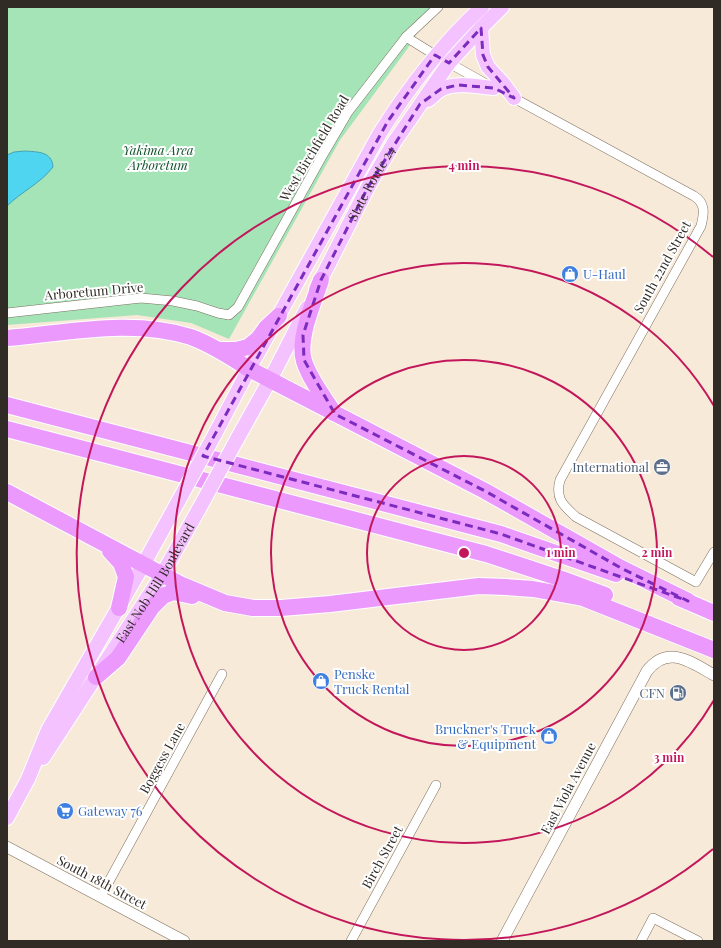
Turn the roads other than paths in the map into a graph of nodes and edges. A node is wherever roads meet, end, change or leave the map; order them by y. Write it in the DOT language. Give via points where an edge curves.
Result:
graph roads {
  1 [pos="438,7"];
  2 [pos="482,7"];
  3 [pos="502,7"];
  4 [pos="481,28"];
  5 [pos="406,37"];
  6 [pos="435,55"];
  7 [pos="449,63"];
  8 [pos="494,88"];
  9 [pos="514,98"];
  10 [pos="420,104"];
  11 [pos="321,280"];
  12 [pos="7,313"];
  13 [pos="229,315"];
  14 [pos="279,316"];
  15 [pos="7,338"];
  16 [pos="219,350"];
  17 [pos="249,369"];
  18 [pos="270,380"];
  19 [pos="7,405"];
  20 [pos="335,414"];
  21 [pos="7,429"];
  22 [pos="215,434"];
  23 [pos="7,492"];
  24 [pos="104,543"];
  25 [pos="714,552"];
  26 [pos="143,565"];
  27 [pos="162,575"];
  28 [pos="688,601"];
  29 [pos="226,603"];
  30 [pos="118,608"];
  31 [pos="714,613"];
  32 [pos="709,644"];
  33 [pos="222,674"];
  34 [pos="714,675"];
  35 [pos="96,677"];
  36 [pos="28,779"];
  37 [pos="436,785"];
  38 [pos="7,818"];
  39 [pos="7,848"];
  40 [pos="101,896"];
  41 [pos="184,941"];
  42 [pos="352,941"];
  43 [pos="502,941"];
  44 [pos="640,941"];
  45 [pos="698,941"];
  1 -- 5 [label="street, West Birchfield Road"];
  2 -- 6 [label="main road, State Route 24"];
  3 -- 4 [label="main road, State Route 24"];
  4 -- 7 [label="main road, State Route 24"];
  4 -- 9 [label="main road" via="483,55 488,66"];
  5 -- 6 [label="street, South 22nd Street"];
  5 -- 13 [label="street, West Birchfield Road" via="348,112 238,307"];
  6 -- 7 [label="street, South 22nd Street"];
  6 -- 14 [label="main road, State Route 24" via="373,145"];
  7 -- 8 [label="street, South 22nd Street"];
  7 -- 10 [label="main road, State Route 24"];
  8 -- 9 [label="street, South 22nd Street"];
  8 -- 10 [label="main road" via="450,86"];
  9 -- 25 [label="street, South 22nd Street" via="694,196 703,207 701,226 560,480 558,488 559,498 576,517 696,582"];
  10 -- 11 [label="main road, State Route 24" via="394,141 368,187"];
  11 -- 18 [label="main road, State Route 24"];
  11 -- 20 [label="highway" via="303,335 304,360 314,383"];
  12 -- 13 [label="street, Arboretum Drive" via="141,298 174,301"];
  14 -- 16 [label="highway" via="248,347"];
  14 -- 17 [label="main road, State Route 24"];
  15 -- 16 [label="highway" via="109,328 146,328 192,338"];
  16 -- 17 [label="highway"];
  17 -- 18 [label="highway"];
  17 -- 22 [label="main road, State Route 24"];
  18 -- 20 [label="highway"];
  18 -- 27 [label="main road, East Nob Hill Boulevard, bridge"];
  19 -- 28 [label="highway" via="501,534"];
  20 -- 28 [label="highway" via="485,490 621,568"];
  21 -- 32 [label="highway" via="486,554 562,579 640,609"];
  22 -- 26 [label="main road, East Nob Hill Boulevard, bridge"];
  23 -- 24 [label="highway"];
  24 -- 26 [label="highway"];
  24 -- 30 [label="highway" via="121,563 126,577"];
  26 -- 27 [label="highway"];
  26 -- 30 [label="main road, East Nob Hill Boulevard"];
  27 -- 29 [label="highway"];
  27 -- 35 [label="main road, East Nob Hill Boulevard"];
  28 -- 31 [label="highway"];
  29 -- 32 [label="highway" via="252,608 282,608 479,586 506,586 583,598"];
  29 -- 35 [label="highway" via="173,592 162,596 118,658"];
  30 -- 36 [label="main road, East Nob Hill Boulevard" via="48,730"];
  33 -- 40 [label="street, Boggess Lane"];
  34 -- 43 [label="street, East Viola Avenue" via="682,659 668,657 653,664"];
  35 -- 36 [label="main road, East Nob Hill Boulevard"];
  36 -- 38 [label="main road, East Nob Hill Boulevard"];
  37 -- 42 [label="street, Birch Street"];
  39 -- 40 [label="street, South 18th Street"];
  40 -- 41 [label="street, South 18th Street"];
  44 -- 45 [label="street" via="653,918"];
}
